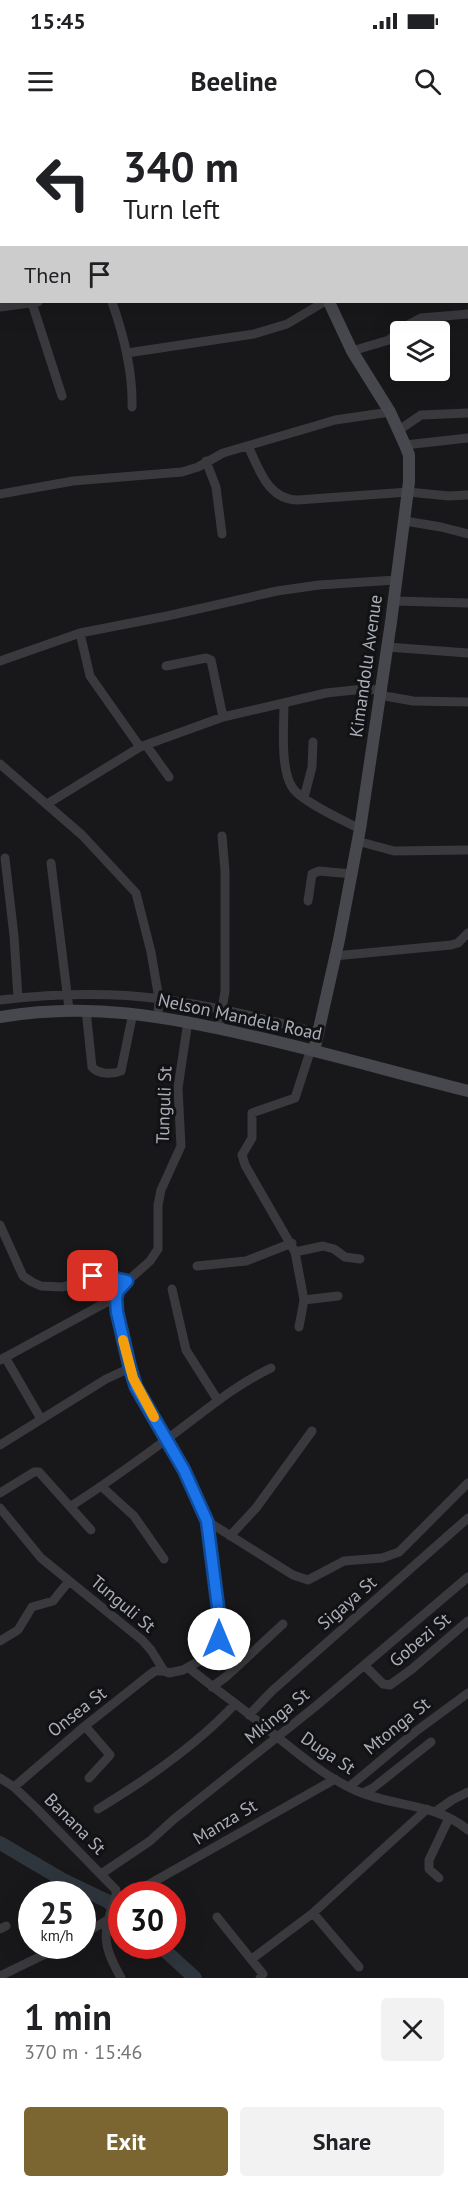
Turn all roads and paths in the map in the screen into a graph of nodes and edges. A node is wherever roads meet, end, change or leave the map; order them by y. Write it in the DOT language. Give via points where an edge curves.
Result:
graph roads {
  1 [pos="28,303"];
  2 [pos="35,303"];
  3 [pos="112,303"];
  4 [pos="324,303"];
  5 [pos="327,303"];
  6 [pos="0,307"];
  7 [pos="468,314"];
  8 [pos="352,351"];
  9 [pos="127,353"];
  10 [pos="62,396"];
  11 [pos="132,407"];
  12 [pos="390,412"];
  13 [pos="468,413"];
  14 [pos="399,430"];
  15 [pos="468,438"];
  16 [pos="405,445"];
  17 [pos="248,446"];
  18 [pos="206,461"];
  19 [pos="408,492"];
  20 [pos="0,494"];
  21 [pos="468,495"];
  22 [pos="405,521"];
  23 [pos="222,534"];
  24 [pos="468,534"];
  25 [pos="396,580"];
  26 [pos="394,601"];
  27 [pos="468,603"];
  28 [pos="80,633"];
  29 [pos="387,648"];
  30 [pos="468,653"];
  31 [pos="0,661"];
  32 [pos="166,666"];
  33 [pos="380,692"];
  34 [pos="468,702"];
  35 [pos="284,703"];
  36 [pos="223,717"];
  37 [pos="313,742"];
  38 [pos="143,746"];
  39 [pos="0,764"];
  40 [pos="169,777"];
  41 [pos="304,798"];
  42 [pos="47,804"];
  43 [pos="358,835"];
  44 [pos="222,836"];
  45 [pos="468,850"];
  46 [pos="5,858"];
  47 [pos="51,863"];
  48 [pos="352,874"];
  49 [pos="308,901"];
  50 [pos="468,933"];
  51 [pos="334,957"];
  52 [pos="68,994"];
  53 [pos="18,998"];
  54 [pos="159,999"];
  55 [pos="0,1000"];
  56 [pos="69,1009"];
  57 [pos="224,1009"];
  58 [pos="86,1010"];
  59 [pos="134,1013"];
  60 [pos="158,1016"];
  61 [pos="0,1017"];
  62 [pos="188,1021"];
  63 [pos="219,1028"];
  64 [pos="319,1033"];
  65 [pos="313,1050"];
  66 [pos="468,1091"];
  67 [pos="0,1225"];
  68 [pos="294,1248"];
  69 [pos="360,1259"];
  70 [pos="196,1266"];
  71 [pos="127,1281"];
  72 [pos="171,1289"];
  73 [pos="338,1296"];
  74 [pos="116,1298"];
  75 [pos="304,1300"];
  76 [pos="299,1327"];
  77 [pos="2,1359"];
  78 [pos="130,1368"];
  79 [pos="271,1368"];
  80 [pos="217,1399"];
  81 [pos="40,1419"];
  82 [pos="312,1431"];
  83 [pos="166,1439"];
  84 [pos="0,1445"];
  85 [pos="468,1483"];
  86 [pos="101,1486"];
  87 [pos="0,1493"];
  88 [pos="71,1506"];
  89 [pos="0,1508"];
  90 [pos="468,1518"];
  91 [pos="207,1521"];
  92 [pos="91,1530"];
  93 [pos="230,1536"];
  94 [pos="164,1559"];
  95 [pos="468,1577"];
  96 [pos="69,1581"];
  97 [pos="468,1620"];
  98 [pos="283,1624"];
  99 [pos="0,1641"];
  100 [pos="365,1666"];
  101 [pos="188,1667"];
  102 [pos="164,1671"];
  103 [pos="212,1687"];
  104 [pos="468,1694"];
  105 [pos="235,1704"];
  106 [pos="249,1714"];
  107 [pos="84,1726"];
  108 [pos="277,1738"];
  109 [pos="431,1742"];
  110 [pos="0,1778"];
  111 [pos="89,1778"];
  112 [pos="335,1779"];
  113 [pos="349,1787"];
  114 [pos="14,1788"];
  115 [pos="468,1792"];
  116 [pos="363,1793"];
  117 [pos="98,1809"];
  118 [pos="431,1811"];
  119 [pos="449,1818"];
  120 [pos="468,1830"];
  121 [pos="101,1874"];
  122 [pos="439,1878"];
  123 [pos="108,1881"];
  124 [pos="155,1881"];
  125 [pos="313,1913"];
  126 [pos="217,1917"];
  127 [pos="108,1926"];
  128 [pos="108,1951"];
  129 [pos="36,1959"];
  130 [pos="111,1959"];
  131 [pos="252,1959"];
  132 [pos="359,1967"];
  133 [pos="0,1977"];
  134 [pos="121,1978"];
  135 [pos="260,1978"];
  1 -- 6 [label="street"];
  2 -- 10 [label="street"];
  3 -- 9 [label="street"];
  4 -- 9 [label="street" via="287,324 254,334"];
  5 -- 8 [label="street, Kimandolu Avenue"];
  7 -- 8 [label="street" via="421,318 389,340"];
  8 -- 12 [label="street, Kimandolu Avenue"];
  9 -- 11 [label="street"];
  12 -- 14 [label="street, Kimandolu Avenue"];
  12 -- 17 [label="street" via="335,420"];
  13 -- 14 [label="street" via="420,415"];
  14 -- 16 [label="street, Kimandolu Avenue"];
  15 -- 16 [label="street"];
  16 -- 19 [label="street, Kimandolu Avenue" via="409,455"];
  17 -- 18 [label="street"];
  17 -- 19 [label="street" via="267,484 285,498"];
  18 -- 20 [label="street" via="182,472 73,481"];
  18 -- 23 [label="street" via="216,487"];
  19 -- 21 [label="street"];
  19 -- 22 [label="street, Kimandolu Avenue"];
  22 -- 24 [label="street"];
  22 -- 25 [label="street, Kimandolu Avenue"];
  25 -- 26 [label="street, Kimandolu Avenue"];
  25 -- 28 [label="street" via="277,591"];
  26 -- 27 [label="street"];
  26 -- 29 [label="street, Kimandolu Avenue"];
  28 -- 31 [label="street"];
  28 -- 38 [label="street" via="88,671"];
  29 -- 30 [label="street"];
  29 -- 33 [label="street, Kimandolu Avenue"];
  32 -- 36 [label="street" via="211,660"];
  33 -- 34 [label="street" via="413,701"];
  33 -- 35 [label="street" via="364,689 326,693"];
  33 -- 43 [label="street, Kimandolu Avenue"];
  35 -- 36 [label="street"];
  35 -- 41 [label="street" via="287,775 295,792"];
  36 -- 38 [label="street"];
  37 -- 41 [label="street"];
  38 -- 40 [label="street"];
  38 -- 42 [label="street"];
  39 -- 42 [label="street"];
  41 -- 43 [label="street"];
  42 -- 54 [label="street" via="136,893"];
  43 -- 45 [label="street" via="394,851"];
  43 -- 48 [label="street, Kimandolu Avenue"];
  44 -- 57 [label="street"];
  46 -- 53 [label="street"];
  47 -- 52 [label="street"];
  48 -- 49 [label="street" via="315,872 310,877"];
  48 -- 51 [label="street, Kimandolu Avenue"];
  50 -- 51 [label="street" via="451,945"];
  51 -- 64 [label="street, Kimandolu Avenue"];
  52 -- 53 [label="street"];
  52 -- 54 [label="street"];
  52 -- 56 [label="street"];
  53 -- 55 [label="street"];
  54 -- 57 [label="street"];
  54 -- 60 [label="street"];
  56 -- 58 [label="street, Nelson Mandela Road"];
  56 -- 61 [label="street, Nelson Mandela Road"];
  57 -- 63 [label="street"];
  57 -- 64 [label="street"];
  58 -- 59 [label="street, Nelson Mandela Road"];
  58 -- 59 [label="street" via="92,1066 99,1072 121,1071"];
  59 -- 60 [label="street, Nelson Mandela Road"];
  60 -- 62 [label="street, Nelson Mandela Road"];
  62 -- 63 [label="street, Nelson Mandela Road"];
  62 -- 71 [label="street, Tunguli St" via="177,1094 181,1146 160,1190 158,1249"];
  63 -- 65 [label="street, Nelson Mandela Road"];
  64 -- 65 [label="street, Kimandolu Avenue"];
  65 -- 66 [label="street, Nelson Mandela Road"];
  65 -- 68 [label="street" via="295,1098 252,1113 252,1138 242,1155"];
  67 -- 71 [label="street" via="23,1275 41,1286 63,1287 98,1275"];
  68 -- 69 [label="street" via="323,1246 345,1257"];
  68 -- 70 [label="street" via="246,1261"];
  68 -- 75 [label="street"];
  71 -- 74 [label="street, Tunguli St"];
  72 -- 80 [label="street" via="186,1350"];
  73 -- 75 [label="street"];
  74 -- 77 [label="street"];
  74 -- 78 [label="street"];
  75 -- 76 [label="street"];
  77 -- 81 [label="street"];
  78 -- 81 [label="street"];
  78 -- 83 [label="street"];
  79 -- 80 [label="street"];
  80 -- 83 [label="street"];
  81 -- 84 [label="street"];
  82 -- 93 [label="street" via="256,1508"];
  83 -- 86 [label="street"];
  83 -- 91 [label="street"];
  85 -- 93 [label="street" via="399,1552 382,1558 344,1561 308,1580 293,1575"];
  86 -- 88 [label="street"];
  86 -- 94 [label="street" via="134,1516"];
  87 -- 88 [label="street" via="36,1471"];
  88 -- 92 [label="street"];
  89 -- 96 [label="street, Tunguli St" via="41,1558"];
  90 -- 106 [label="street, Sigaya St"];
  91 -- 93 [label="street"];
  91 -- 101 [label="street" via="219,1639 211,1652"];
  95 -- 100 [label="street, Mkinga St"];
  96 -- 99 [label="street" via="52,1601 29,1610 18,1630"];
  96 -- 102 [label="street, Tunguli St" via="142,1640"];
  97 -- 100 [label="street, Gobezi St" via="390,1685 383,1684"];
  98 -- 103 [label="street"];
  100 -- 108 [label="street, Mkinga St"];
  101 -- 102 [label="street" via="178,1672"];
  101 -- 103 [label="street, Duga St"];
  102 -- 107 [label="street, Onsea St" via="155,1671"];
  103 -- 105 [label="street, Duga St"];
  104 -- 113 [label="street, Mtonga St"];
  105 -- 106 [label="street, Duga St"];
  105 -- 117 [label="street" via="185,1749"];
  106 -- 108 [label="street, Duga St"];
  107 -- 111 [label="street" via="110,1755"];
  107 -- 114 [label="street, Onsea St"];
  108 -- 112 [label="street, Duga St"];
  108 -- 121 [label="street, Mkinga St" via="150,1841"];
  109 -- 116 [label="street"];
  110 -- 114 [label="street, Banana St"];
  112 -- 113 [label="street, Duga St"];
  112 -- 124 [label="street, Manza St"];
  113 -- 116 [label="street, Duga St"];
  114 -- 121 [label="street, Banana St"];
  115 -- 118 [label="street"];
  116 -- 118 [label="street, Duga St"];
  118 -- 119 [label="street, Duga St"];
  118 -- 125 [label="street"];
  119 -- 120 [label="street, Duga St"];
  119 -- 122 [label="street" via="429,1860 429,1869"];
  121 -- 123 [label="street, Banana St"];
  125 -- 131 [label="street"];
  125 -- 132 [label="street"];
  126 -- 131 [label="street"];
  127 -- 128 [label="street"];
  129 -- 133 [label="street"];
  130 -- 134 [label="street"];
  131 -- 135 [label="street" via="263,1974"];
}
